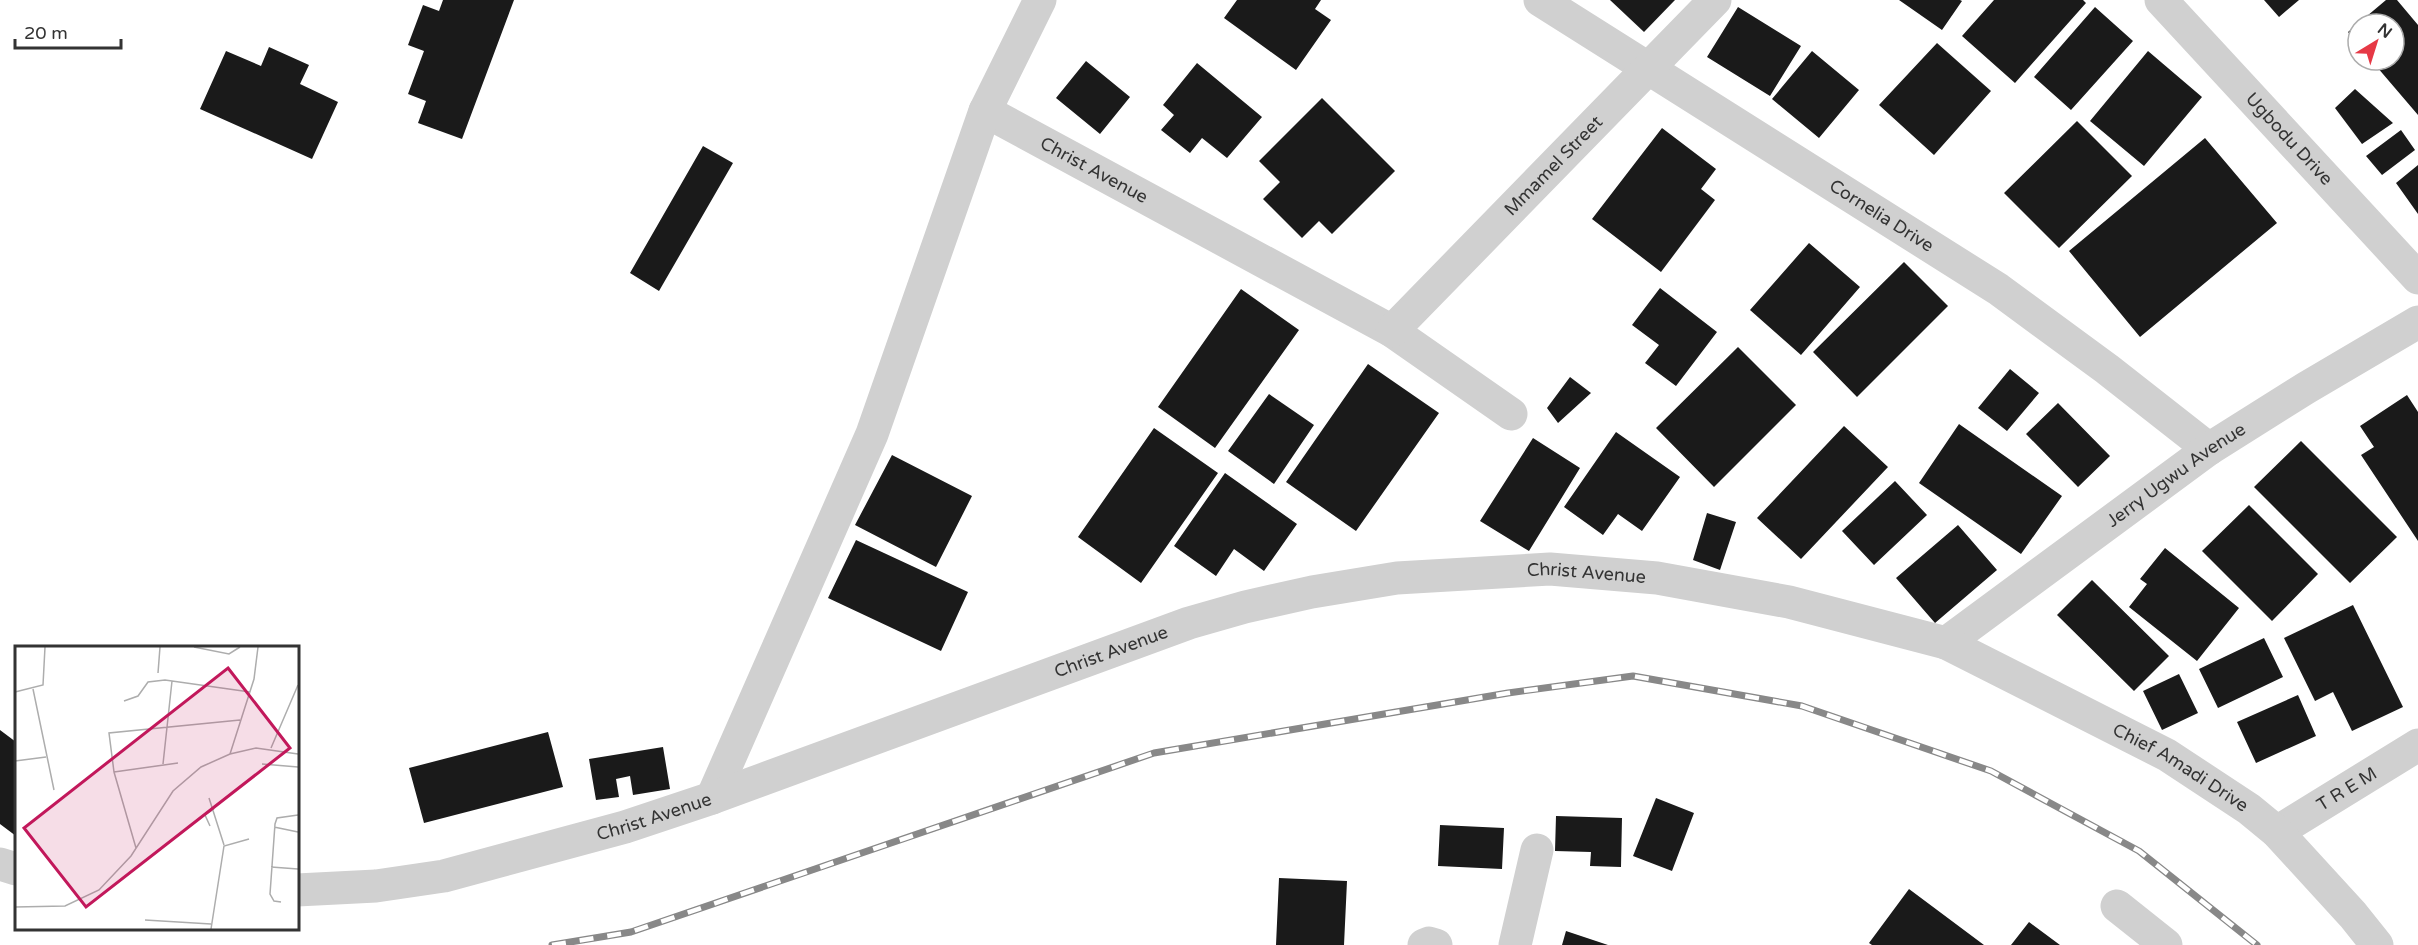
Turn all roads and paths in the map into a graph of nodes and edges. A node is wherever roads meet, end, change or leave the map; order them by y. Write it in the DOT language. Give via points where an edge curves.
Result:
graph roads {
  1 [pos="1040,0"];
  2 [pos="1540,0"];
  3 [pos="1716,0"];
  4 [pos="2161,0"];
  5 [pos="1649,68"];
  6 [pos="985,111"];
  7 [pos="2418,278"];
  8 [pos="2418,322"];
  9 [pos="1392,331"];
  10 [pos="1511,414"];
  11 [pos="2209,449"];
  12 [pos="1946,643"];
  13 [pos="2418,745"];
  14 [pos="712,798"];
  15 [pos="2277,832"];
  16 [pos="1537,850"];
  17 [pos="0,864"];
  18 [pos="15,869"];
  19 [pos="298,890"];
  20 [pos="2118,906"];
  21 [pos="1424,945"];
  22 [pos="1436,945"];
  23 [pos="1515,945"];
  24 [pos="2166,945"];
  25 [pos="2377,945"];
  1 -- 6 [label="street"];
  2 -- 5 [label="street, Cornelia Drive"];
  3 -- 5 [label="street, Mmamel Street"];
  4 -- 7 [label="street, Ugbodu Drive"];
  5 -- 9 [label="street, Mmamel Street"];
  5 -- 11 [label="street, Cornelia Drive" via="1998,289"];
  6 -- 9 [label="street, Christ Avenue"];
  6 -- 14 [label="street" via="872,434"];
  8 -- 11 [label="street, Jerry Ugwu Avenue"];
  9 -- 10 [label="street, Christ Avenue"];
  11 -- 12 [label="street, Jerry Ugwu Avenue"];
  12 -- 14 [label="street, Christ Avenue" via="1789,602 1657,578 1550,569 1397,578 1301,594 1189,623"];
  12 -- 15 [label="street, Chief Amadi Drive" via="2168,755"];
  13 -- 15 [label="street, T R E M"];
  14 -- 19 [label="street, Christ Avenue" via="624,827 444,876 376,886"];
  15 -- 25 [label="street, Chief Amadi Drive"];
  16 -- 23 [label="street"];
  17 -- 18 [label="street"];
  20 -- 24 [label="street"];
  21 -- 22 [label="street"];
}
